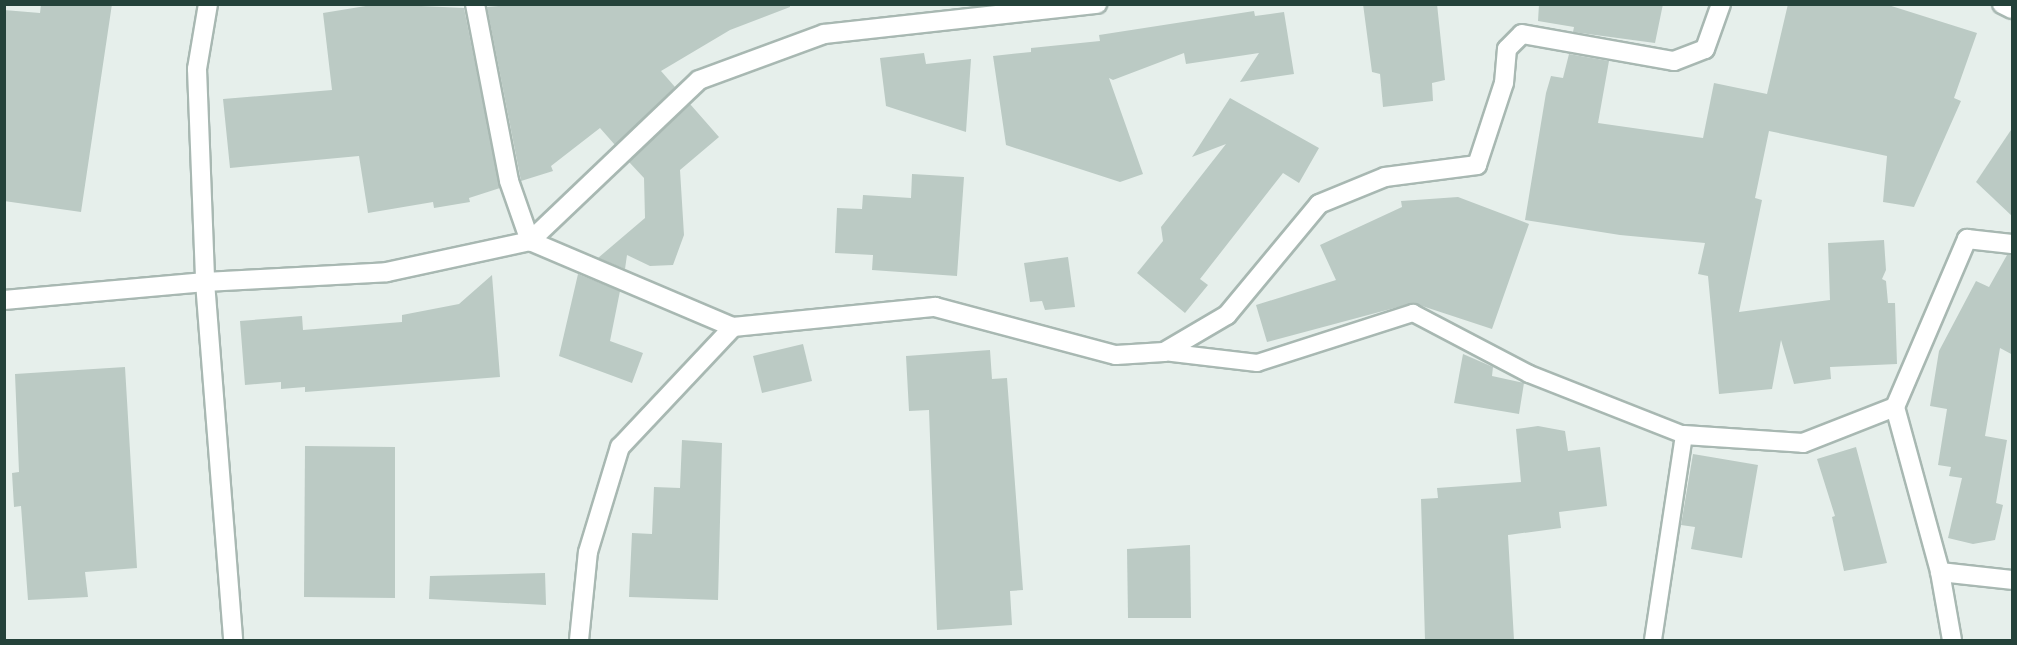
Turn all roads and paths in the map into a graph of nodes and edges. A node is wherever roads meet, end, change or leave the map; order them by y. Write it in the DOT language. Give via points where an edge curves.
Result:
graph roads {
  1 [pos="208,4"];
  2 [pos="476,4"];
  3 [pos="1097,4"];
  4 [pos="1720,4"];
  5 [pos="2002,4"];
  6 [pos="2013,9"];
  7 [pos="530,241"];
  8 [pos="2013,244"];
  9 [pos="204,282"];
  10 [pos="4,300"];
  11 [pos="733,327"];
  12 [pos="1164,352"];
  13 [pos="1895,407"];
  14 [pos="1684,435"];
  15 [pos="1940,572"];
  16 [pos="2013,580"];
  17 [pos="233,640"];
  18 [pos="579,640"];
  19 [pos="1653,640"];
  20 [pos="1952,640"];
  1 -- 9 [label="street" via="197,69"];
  2 -- 7 [label="street" via="509,181"];
  3 -- 7 [label="street" via="824,34 699,80"];
  4 -- 12 [label="street" via="1705,49 1674,61 1522,34 1507,49 1504,82 1477,165 1385,177 1318,204 1227,315"];
  5 -- 6 [label="street"];
  7 -- 9 [label="street" via="387,272"];
  7 -- 11 [label="street"];
  8 -- 13 [label="street" via="1967,239"];
  9 -- 10 [label="street"];
  9 -- 17 [label="street"];
  11 -- 12 [label="street" via="935,307 1116,355"];
  11 -- 18 [label="street" via="620,447 588,552"];
  12 -- 14 [label="lane" via="1257,363 1413,313 1529,374"];
  13 -- 14 [label="street" via="1803,443"];
  13 -- 15 [label="street"];
  14 -- 19 [label="lane"];
  15 -- 16 [label="street"];
  15 -- 20 [label="street"];
}
